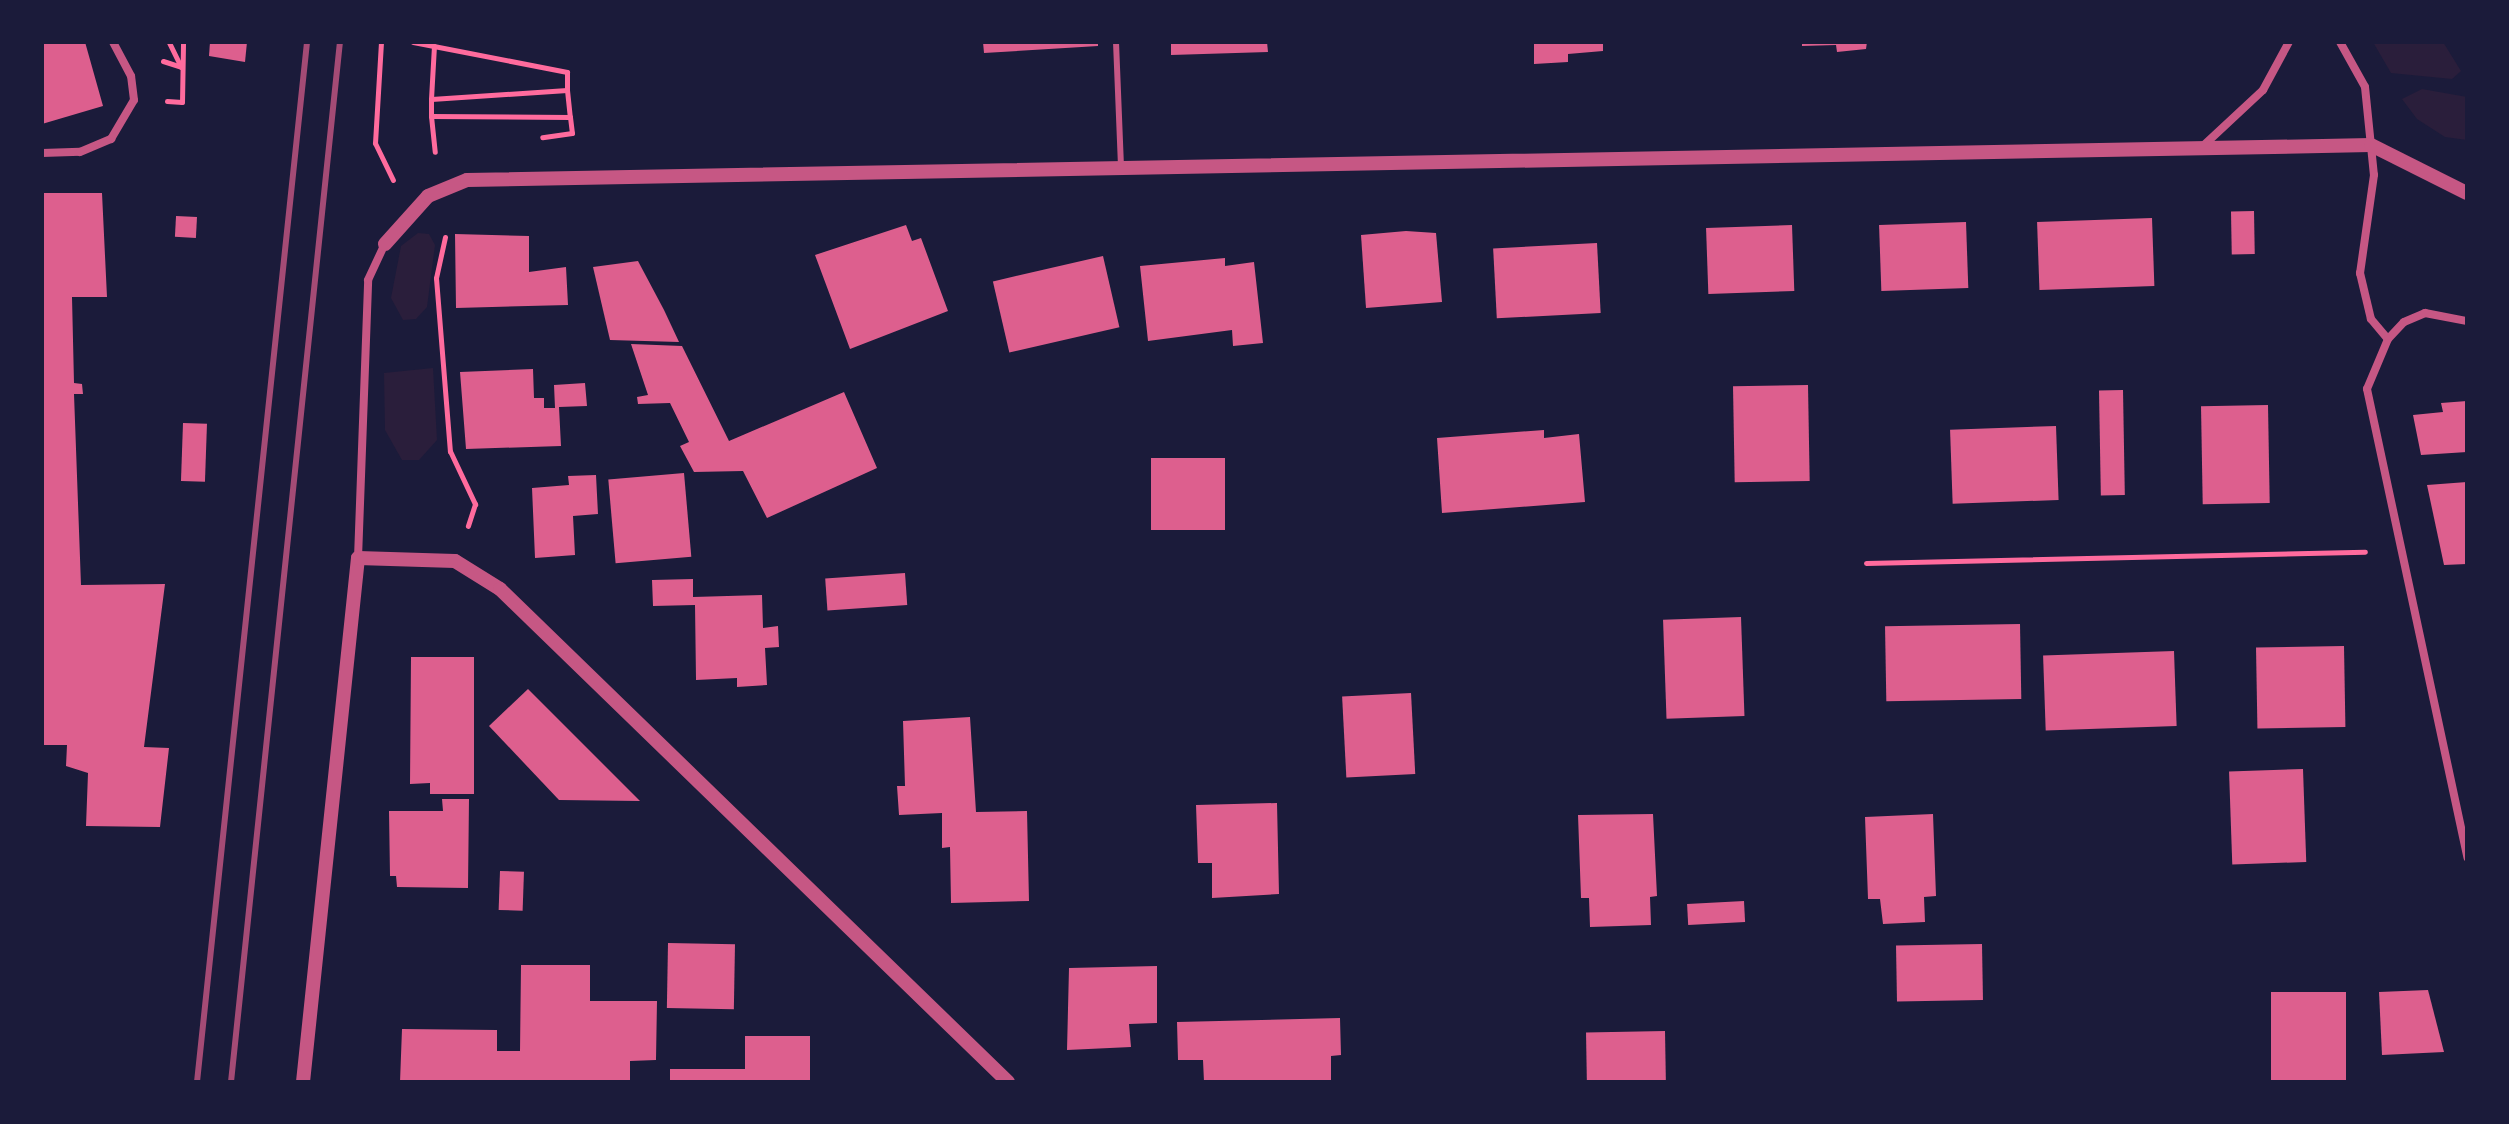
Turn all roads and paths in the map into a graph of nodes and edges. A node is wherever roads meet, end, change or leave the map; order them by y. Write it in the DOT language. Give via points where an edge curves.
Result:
graph roads {
  1 [pos="113,42"];
  2 [pos="169,42"];
  3 [pos="183,42"];
  4 [pos="381,42"];
  5 [pos="413,42"];
  6 [pos="1116,42"];
  7 [pos="2289,42"];
  8 [pos="2340,42"];
  9 [pos="434,46"];
  10 [pos="154,58"];
  11 [pos="181,67"];
  12 [pos="567,90"];
  13 [pos="431,99"];
  14 [pos="182,102"];
  15 [pos="431,116"];
  16 [pos="570,117"];
  17 [pos="526,139"];
  18 [pos="2371,145"];
  19 [pos="2203,146"];
  20 [pos="450,150"];
  21 [pos="435,152"];
  22 [pos="42,153"];
  23 [pos="1121,169"];
  24 [pos="467,180"];
  25 [pos="2466,195"];
  26 [pos="425,200"];
  27 [pos="385,244"];
  28 [pos="2467,321"];
  29 [pos="2388,339"];
  30 [pos="2402,551"];
  31 [pos="358,558"];
  32 [pos="455,561"];
  33 [pos="1866,563"];
  34 [pos="2467,857"];
  35 [pos="303,1082"];
  36 [pos="1008,1082"];
  1 -- 22 [label="street" via="131,76 134,100 111,139 80,152"];
  2 -- 11 [label="path"];
  3 -- 11 [label="path"];
  4 -- 26 [label="path" via="375,143 387,174"];
  5 -- 9 [label="path"];
  6 -- 23 [label="lane"];
  7 -- 19 [label="street" via="2263,90"];
  8 -- 18 [label="street" via="2365,87"];
  9 -- 12 [label="path" via="567,72"];
  9 -- 13 [label="path"];
  10 -- 11 [label="path"];
  11 -- 14 [label="path"];
  12 -- 13 [label="path"];
  12 -- 16 [label="path"];
  13 -- 15 [label="path"];
  15 -- 16 [label="path"];
  15 -- 21 [label="path"];
  16 -- 17 [label="path" via="572,133"];
  18 -- 19 [label="street"];
  18 -- 25 [label="street"];
  18 -- 29 [label="street" via="2373,206 2360,273 2371,319"];
  19 -- 23 [label="street"];
  20 -- 21 [label="path"];
  21 -- 26 [label="path"];
  23 -- 24 [label="street"];
  24 -- 26 [label="street"];
  24 -- 32 [label="path" via="462,222 446,234 436,278 450,451 475,504"];
  26 -- 27 [label="street"];
  27 -- 31 [label="street" via="368,280"];
  28 -- 29 [label="street" via="2425,313 2404,322"];
  29 -- 30 [label="street" via="2367,389"];
  30 -- 33 [label="path"];
  30 -- 34 [label="street"];
  31 -- 32 [label="street"];
  31 -- 35 [label="street"];
  32 -- 36 [label="street" via="500,589"];
}
